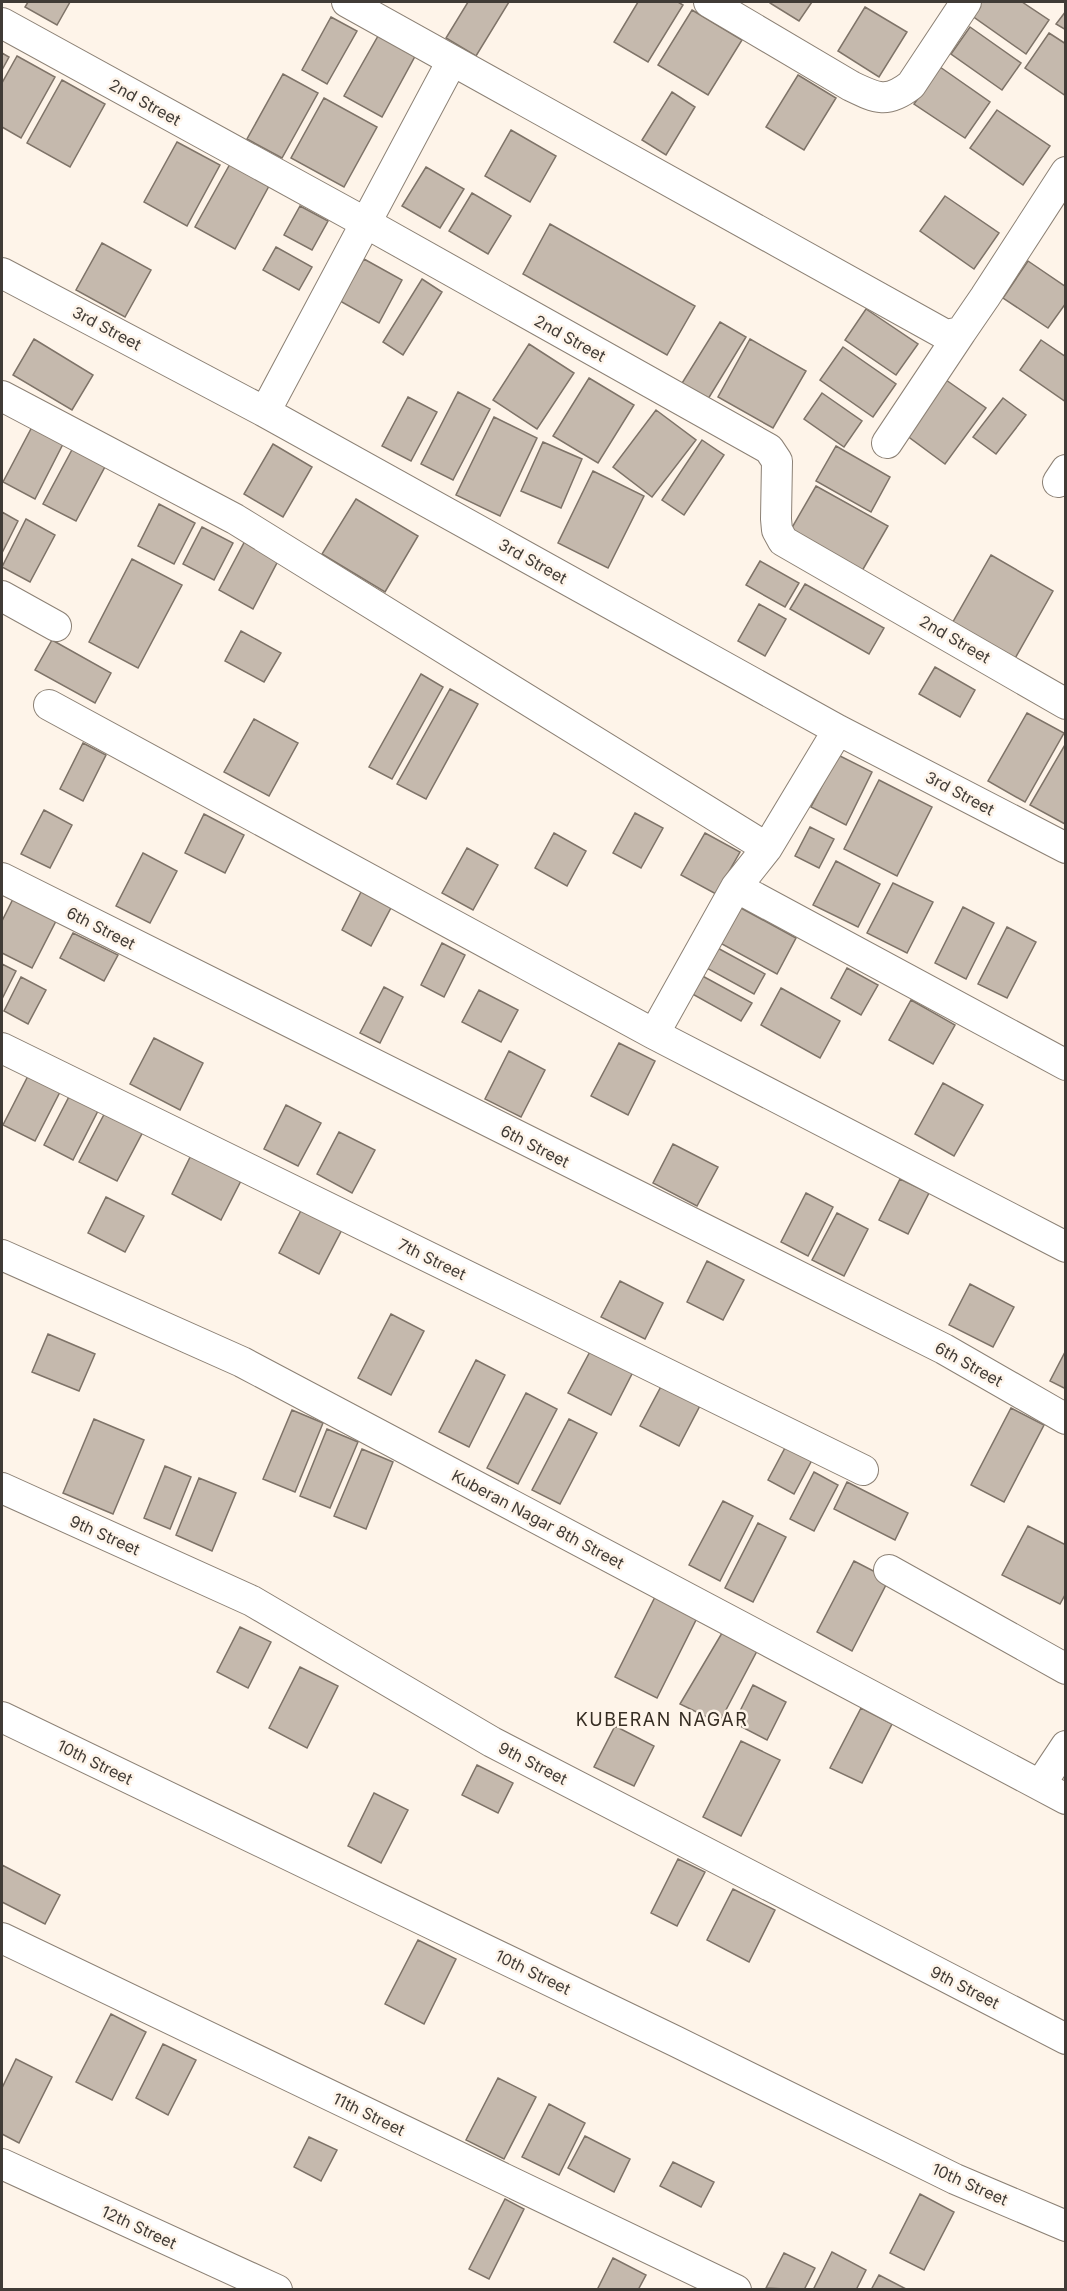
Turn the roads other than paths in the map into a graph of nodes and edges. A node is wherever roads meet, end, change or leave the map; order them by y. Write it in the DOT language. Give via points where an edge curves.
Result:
graph roads {
  1 [pos="347,2"];
  2 [pos="709,2"];
  3 [pos="966,2"];
  4 [pos="2,23"];
  5 [pos="452,61"];
  6 [pos="1065,172"];
  7 [pos="366,223"];
  8 [pos="2,273"];
  9 [pos="961,332"];
  10 [pos="2,396"];
  11 [pos="265,412"];
  12 [pos="887,443"];
  13 [pos="2,596"];
  14 [pos="56,626"];
  15 [pos="1065,704"];
  16 [pos="49,705"];
  17 [pos="838,729"];
  18 [pos="767,848"];
  19 [pos="1065,848"];
  20 [pos="2,878"];
  21 [pos="736,887"];
  22 [pos="654,1034"];
  23 [pos="2,1048"];
  24 [pos="1065,1065"];
  25 [pos="1065,1247"];
  26 [pos="2,1255"];
  27 [pos="1065,1419"];
  28 [pos="862,1470"];
  29 [pos="2,1488"];
  30 [pos="889,1570"];
  31 [pos="1065,1670"];
  32 [pos="2,1716"];
  33 [pos="1065,1746"];
  34 [pos="1053,1792"];
  35 [pos="2,1938"];
  36 [pos="1065,2039"];
  37 [pos="2,2164"];
  38 [pos="1065,2226"];
  39 [pos="277,2289"];
  40 [pos="736,2289"];
  1 -- 5 [label="street"];
  2 -- 3 [label="street" via="851,86 886,99 911,86"];
  4 -- 7 [label="street, 2nd Street"];
  5 -- 7 [label="street"];
  5 -- 9 [label="street" via="946,335"];
  6 -- 9 [label="street"];
  7 -- 11 [label="street"];
  7 -- 15 [label="street, 2nd Street" via="769,449 777,461 776,519 783,541"];
  8 -- 11 [label="street, 3rd Street"];
  9 -- 12 [label="street"];
  10 -- 18 [label="street" via="235,519"];
  11 -- 17 [label="street, 3rd Street"];
  13 -- 14 [label="street"];
  16 -- 22 [label="street"];
  17 -- 18 [label="street"];
  17 -- 19 [label="street, 3rd Street"];
  18 -- 21 [label="street"];
  20 -- 27 [label="street, 6th Street" via="944,1349"];
  21 -- 22 [label="street"];
  21 -- 24 [label="street"];
  22 -- 25 [label="street"];
  23 -- 28 [label="street, 7th Street"];
  26 -- 34 [label="street, Kuberan Nagar 8th Street" via="242,1362"];
  29 -- 36 [label="street, 9th Street" via="252,1601 492,1742"];
  30 -- 31 [label="street"];
  32 -- 38 [label="street, 10th Street" via="955,2179"];
  33 -- 34 [label="street"];
  35 -- 40 [label="street, 11th Street"];
  37 -- 39 [label="street, 12th Street"];
}
